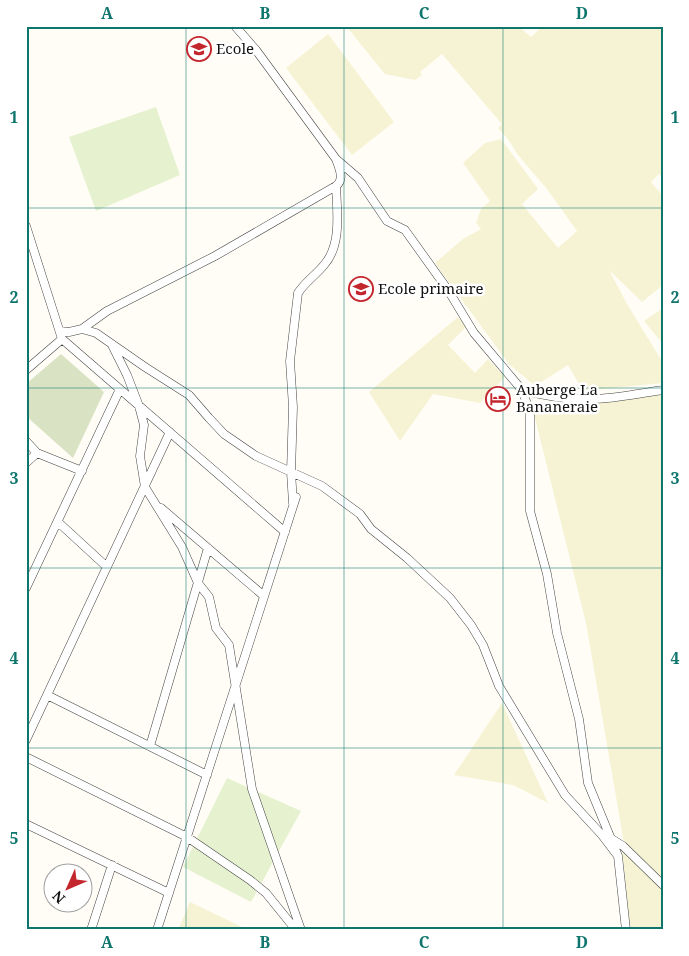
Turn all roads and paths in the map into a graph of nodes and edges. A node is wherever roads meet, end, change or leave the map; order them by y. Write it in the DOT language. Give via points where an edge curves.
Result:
graph roads {
  1 [pos="236,26"];
  2 [pos="336,159"];
  3 [pos="336,186"];
  4 [pos="26,226"];
  5 [pos="82,329"];
  6 [pos="60,331"];
  7 [pos="62,339"];
  8 [pos="111,343"];
  9 [pos="26,370"];
  10 [pos="120,389"];
  11 [pos="522,390"];
  12 [pos="663,390"];
  13 [pos="139,406"];
  14 [pos="170,432"];
  15 [pos="26,441"];
  16 [pos="38,453"];
  17 [pos="26,463"];
  18 [pos="82,471"];
  19 [pos="291,472"];
  20 [pos="143,489"];
  21 [pos="154,502"];
  22 [pos="58,522"];
  23 [pos="285,532"];
  24 [pos="208,548"];
  25 [pos="107,567"];
  26 [pos="28,578"];
  27 [pos="198,583"];
  28 [pos="26,588"];
  29 [pos="264,596"];
  30 [pos="235,687"];
  31 [pos="47,695"];
  32 [pos="26,740"];
  33 [pos="150,746"];
  34 [pos="26,757"];
  35 [pos="207,774"];
  36 [pos="26,824"];
  37 [pos="594,826"];
  38 [pos="187,837"];
  39 [pos="610,837"];
  40 [pos="618,856"];
  41 [pos="112,866"];
  42 [pos="663,885"];
  43 [pos="169,893"];
  44 [pos="91,930"];
  45 [pos="157,930"];
  46 [pos="296,930"];
  47 [pos="301,930"];
  48 [pos="626,930"];
  1 -- 2 [label="street"];
  2 -- 3 [label="street" via="342,177"];
  2 -- 11 [label="street" via="358,178 388,221 405,230 474,332"];
  3 -- 5 [label="street" via="215,256 107,311"];
  3 -- 19 [label="street" via="336,241 326,263 298,293 290,361 293,407"];
  4 -- 6 [label="street"];
  5 -- 6 [label="street"];
  5 -- 8 [label="street"];
  6 -- 7 [label="street"];
  7 -- 9 [label="street"];
  7 -- 10 [label="street"];
  8 -- 13 [label="street"];
  8 -- 19 [label="street" via="189,395 224,434 256,456"];
  10 -- 13 [label="street"];
  10 -- 18 [label="street"];
  11 -- 12 [label="street" via="581,399"];
  11 -- 39 [label="street" via="530,412 530,511 579,719 588,783"];
  13 -- 14 [label="street"];
  13 -- 20 [label="street" via="144,425 140,456"];
  14 -- 20 [label="street"];
  14 -- 23 [label="street"];
  15 -- 16 [label="street"];
  16 -- 17 [label="street"];
  16 -- 18 [label="street"];
  18 -- 22 [label="street"];
  19 -- 23 [label="street" via="295,501"];
  19 -- 37 [label="street" via="342,499 360,514 371,529 450,598 483,645 499,686 544,762 565,795"];
  20 -- 21 [label="street"];
  20 -- 25 [label="street"];
  21 -- 24 [label="street"];
  21 -- 27 [label="street" via="182,547"];
  22 -- 25 [label="street"];
  22 -- 26 [label="street"];
  23 -- 29 [label="street"];
  24 -- 27 [label="street"];
  24 -- 29 [label="street"];
  25 -- 31 [label="street"];
  26 -- 28 [label="street"];
  27 -- 30 [label="street" via="209,597 216,628 229,645"];
  27 -- 33 [label="street"];
  29 -- 30 [label="street"];
  30 -- 35 [label="street"];
  30 -- 47 [label="street" via="252,789"];
  31 -- 32 [label="street"];
  31 -- 33 [label="street"];
  33 -- 35 [label="street"];
  34 -- 38 [label="street"];
  35 -- 38 [label="street"];
  36 -- 41 [label="street"];
  37 -- 39 [label="street"];
  37 -- 40 [label="street"];
  38 -- 43 [label="street"];
  38 -- 46 [label="street" via="261,889"];
  39 -- 40 [label="street"];
  39 -- 42 [label="street"];
  40 -- 48 [label="street"];
  41 -- 43 [label="street"];
  41 -- 44 [label="street"];
  43 -- 45 [label="street"];
}
